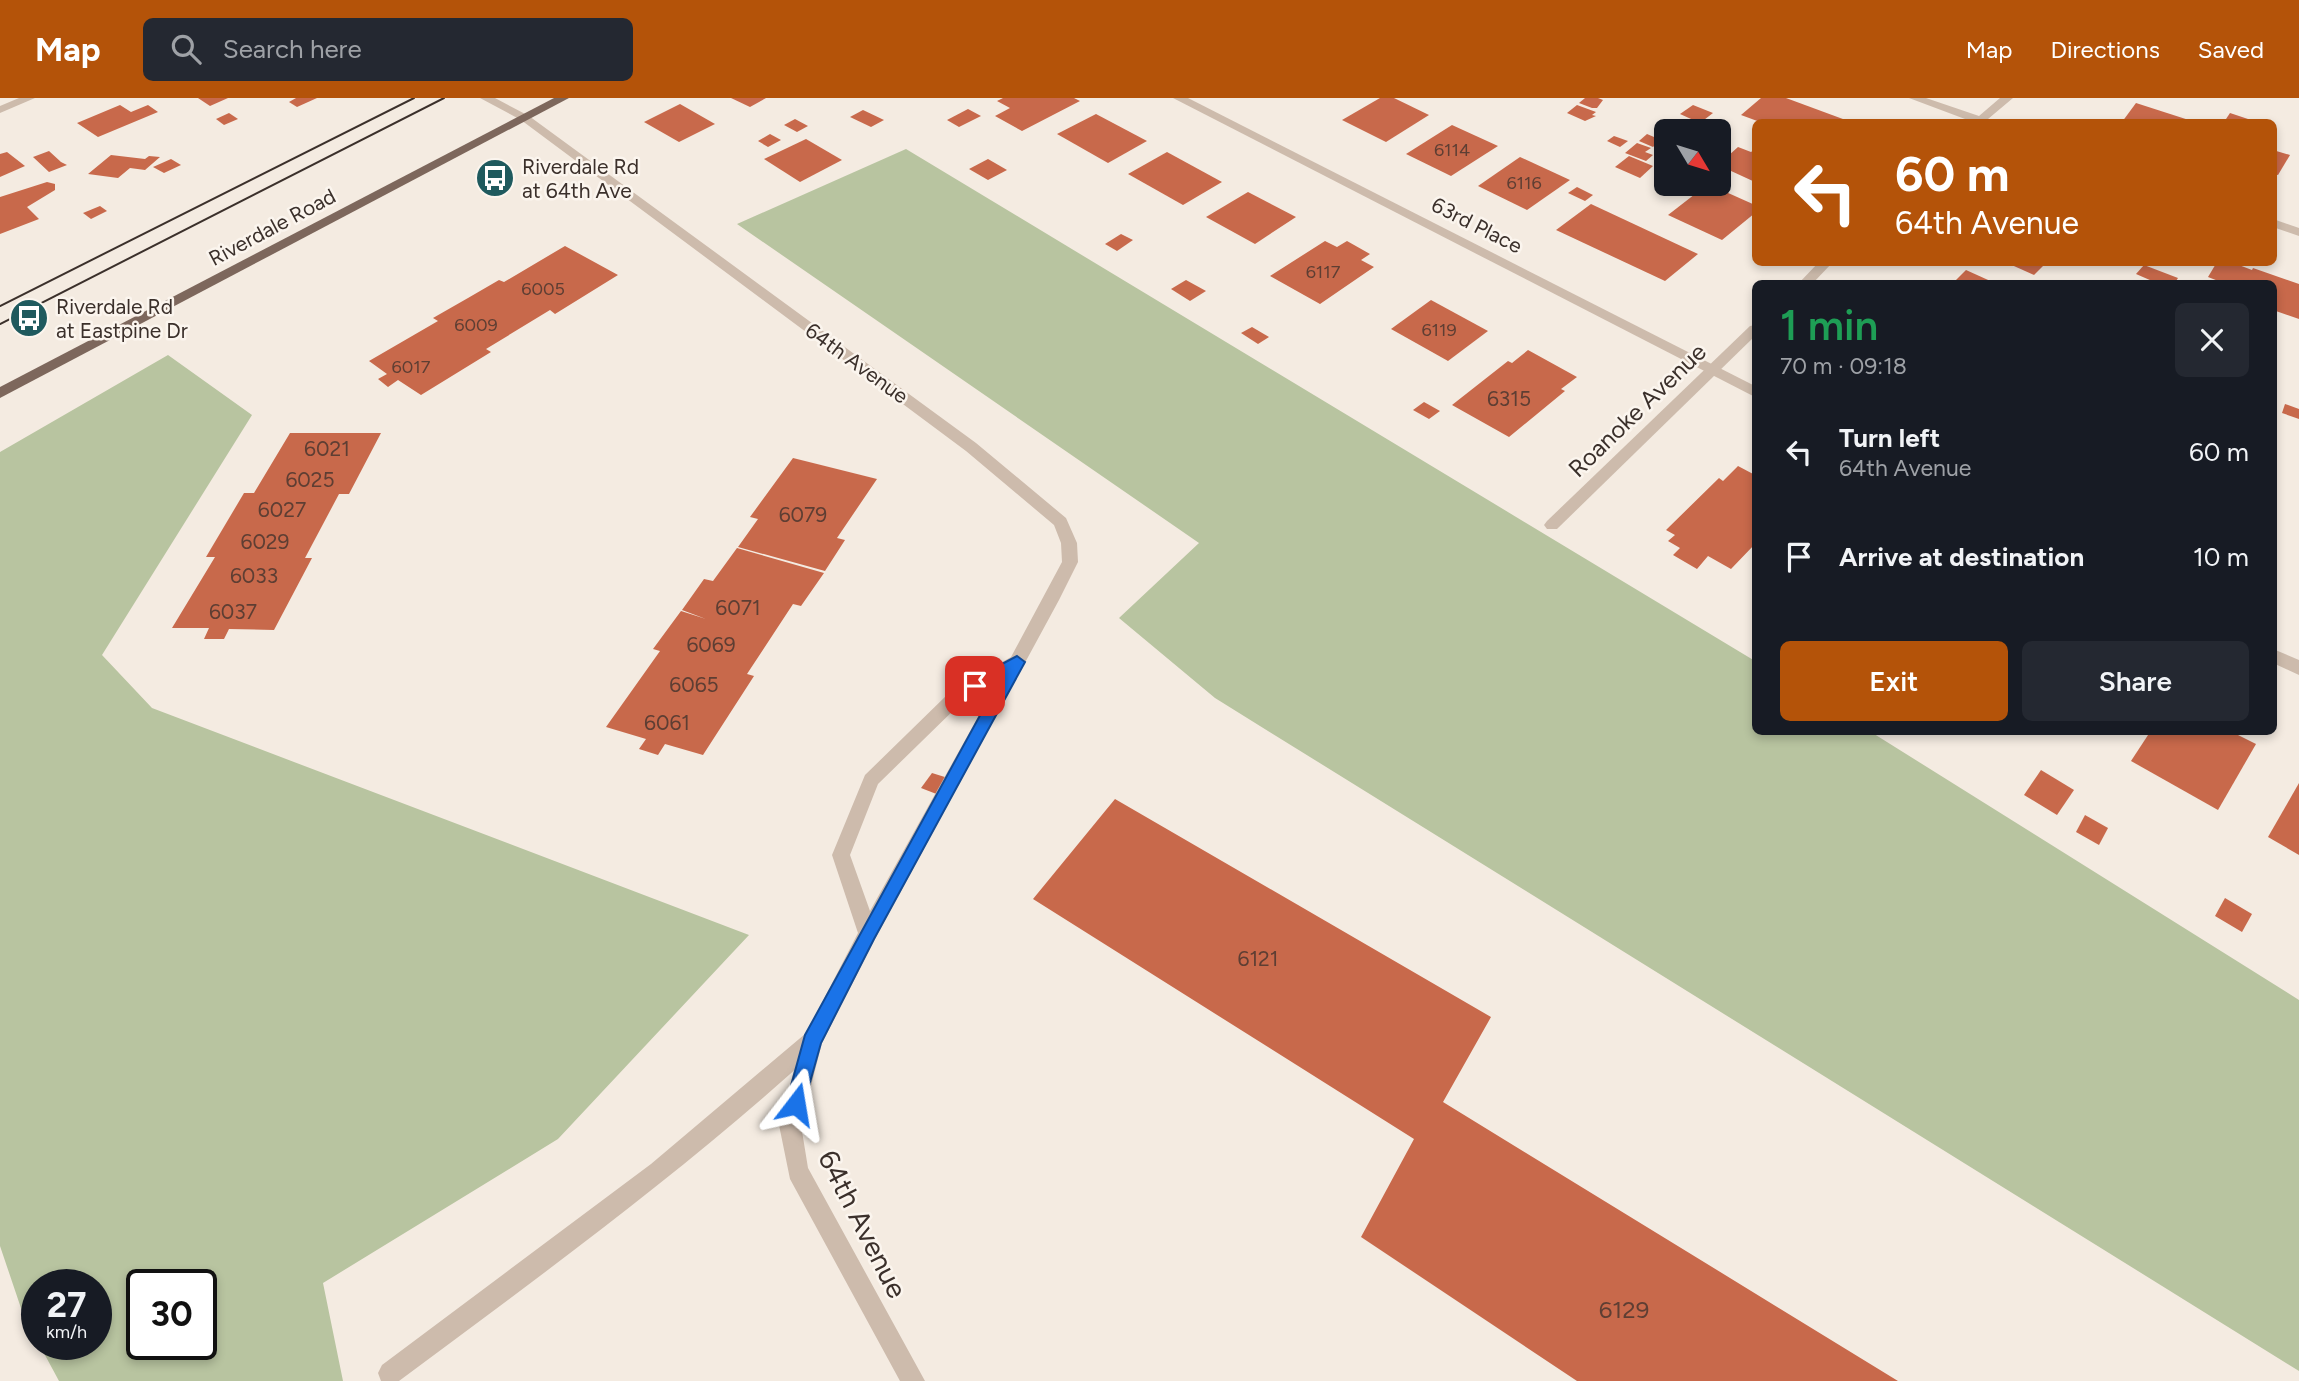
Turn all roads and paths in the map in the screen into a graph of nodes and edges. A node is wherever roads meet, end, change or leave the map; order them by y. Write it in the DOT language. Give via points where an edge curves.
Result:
graph roads {
  1 [pos="29,98"];
  2 [pos="486,98"];
  3 [pos="564,98"];
  4 [pos="1179,98"];
  5 [pos="1915,98"];
  6 [pos="2007,98"];
  7 [pos="0,110"];
  8 [pos="525,118"];
  9 [pos="1973,119"];
  10 [pos="1984,119"];
  11 [pos="2277,224"];
  12 [pos="2299,232"];
  13 [pos="1823,266"];
  14 [pos="1808,280"];
  15 [pos="1752,332"];
  16 [pos="1711,370"];
  17 [pos="1752,390"];
  18 [pos="0,393"];
  19 [pos="1552,525"];
  20 [pos="2277,657"];
  21 [pos="1017,662"];
  22 [pos="2299,668"];
  23 [pos="868,933"];
  24 [pos="812,1041"];
  25 [pos="390,1373"];
  26 [pos="913,1381"];
  1 -- 7 [label="street"];
  2 -- 8 [label="street, 64th Avenue"];
  3 -- 8 [label="main road, Riverdale Road"];
  4 -- 16 [label="street, 63rd Place"];
  5 -- 9 [label="street"];
  6 -- 10 [label="street"];
  8 -- 18 [label="main road, Riverdale Road"];
  8 -- 21 [label="street, 64th Avenue" via="971,447 1062,522 1069,562"];
  11 -- 12 [label="street"];
  13 -- 14 [label="street"];
  15 -- 16 [label="street, Roanoke Avenue"];
  16 -- 17 [label="street, 63rd Place"];
  16 -- 19 [label="street, Roanoke Avenue"];
  20 -- 22 [label="street"];
  21 -- 23 [label="street, 64th Avenue"];
  21 -- 23 [label="street" via="955,698 871,780 841,855"];
  23 -- 24 [label="street, 64th Avenue"];
  24 -- 25 [label="street" via="691,1147"];
  24 -- 26 [label="street, 64th Avenue" via="790,1125 797,1171"];
}
